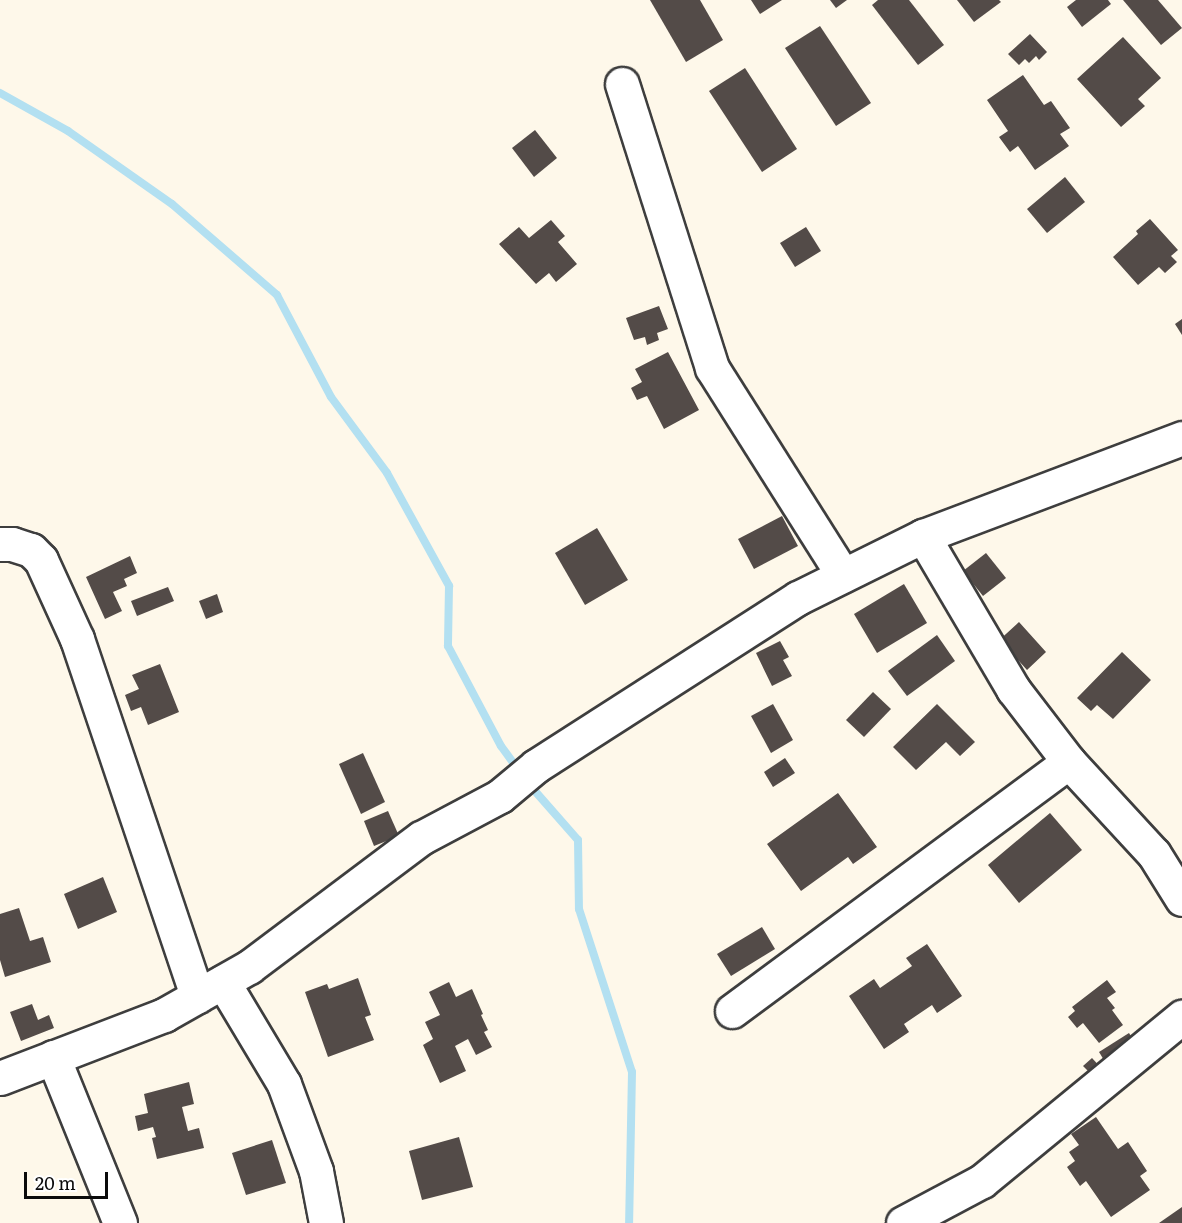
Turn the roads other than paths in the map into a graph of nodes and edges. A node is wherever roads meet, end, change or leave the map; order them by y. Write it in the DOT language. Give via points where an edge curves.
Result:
graph roads {
  1 [pos="622,84"];
  2 [pos="1182,438"];
  3 [pos="923,536"];
  4 [pos="0,544"];
  5 [pos="843,575"];
  6 [pos="1069,762"];
  7 [pos="1182,899"];
  8 [pos="210,989"];
  9 [pos="732,1011"];
  10 [pos="1182,1017"];
  11 [pos="53,1057"];
  12 [pos="0,1078"];
  13 [pos="120,1223"];
  14 [pos="326,1223"];
  15 [pos="903,1223"];
  1 -- 5 [label="street" via="712,368"];
  2 -- 3 [label="street"];
  3 -- 5 [label="street"];
  3 -- 6 [label="street" via="1013,689"];
  4 -- 8 [label="street" via="31,550 41,561 77,639"];
  5 -- 8 [label="street" via="798,598 536,765 500,796 422,838 249,967"];
  6 -- 7 [label="street" via="1154,854"];
  6 -- 9 [label="street"];
  8 -- 11 [label="street" via="164,1015"];
  8 -- 14 [label="street" via="284,1084 316,1171"];
  10 -- 15 [label="street" via="982,1182"];
  11 -- 12 [label="street"];
  11 -- 13 [label="street"];
}
